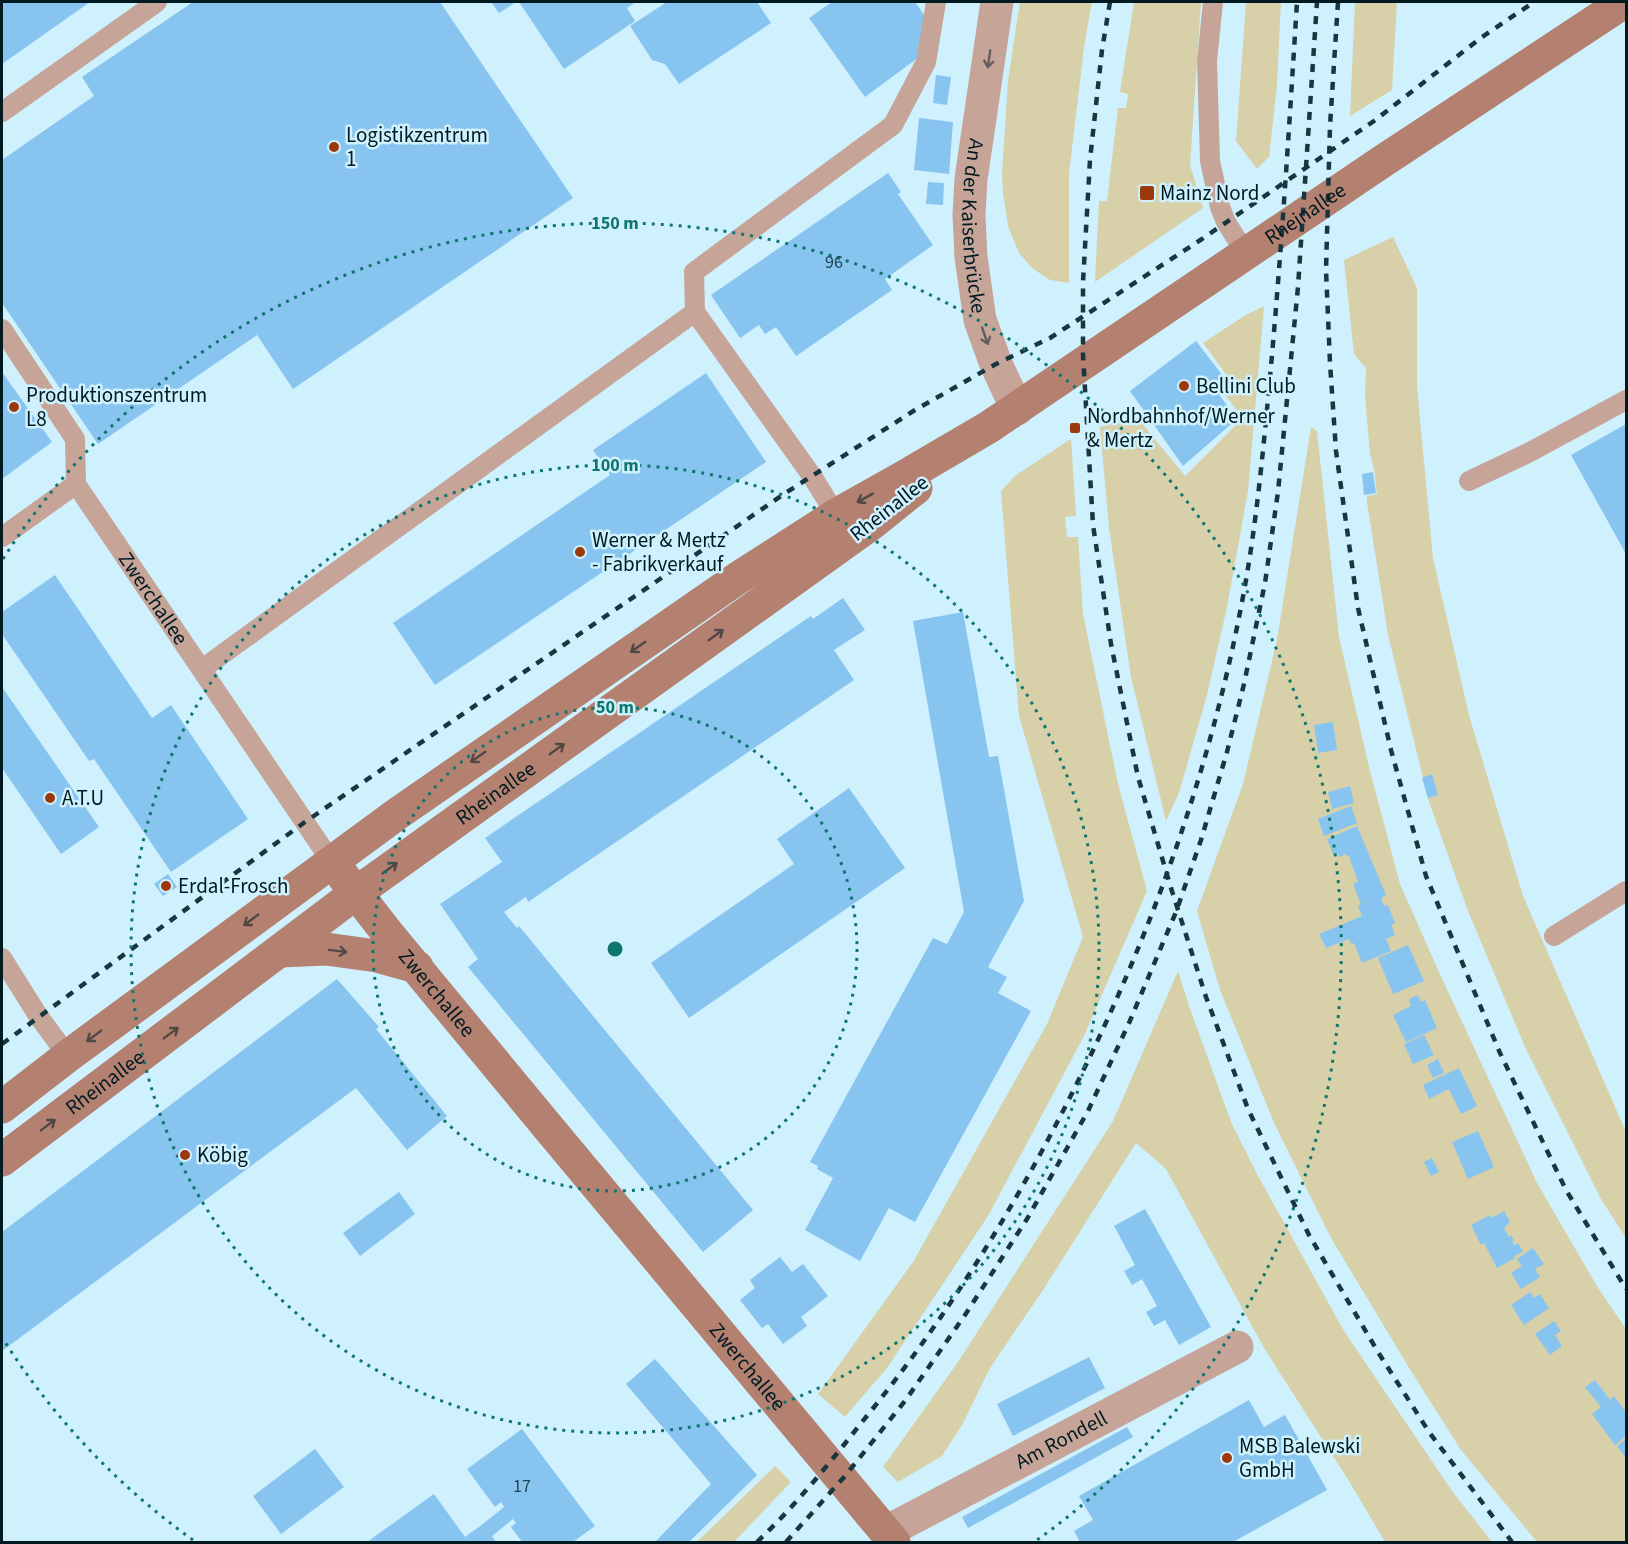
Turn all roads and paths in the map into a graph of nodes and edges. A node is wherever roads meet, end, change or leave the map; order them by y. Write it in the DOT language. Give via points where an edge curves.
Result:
graph roads {
  1 [pos="157,2"];
  2 [pos="936,2"];
  3 [pos="997,2"];
  4 [pos="1213,2"];
  5 [pos="1624,2"];
  6 [pos="2,112"];
  7 [pos="1246,254"];
  8 [pos="695,312"];
  9 [pos="2,329"];
  10 [pos="1626,400"];
  11 [pos="1017,409"];
  12 [pos="989,427"];
  13 [pos="1470,481"];
  14 [pos="76,484"];
  15 [pos="836,514"];
  16 [pos="2,537"];
  17 [pos="201,669"];
  18 [pos="331,861"];
  19 [pos="1626,891"];
  20 [pos="356,893"];
  21 [pos="1554,936"];
  22 [pos="280,951"];
  23 [pos="2,958"];
  24 [pos="417,967"];
  25 [pos="68,1056"];
  26 [pos="2,1107"];
  27 [pos="2,1160"];
  28 [pos="1237,1347"];
  29 [pos="890,1537"];
  1 -- 6 [label="lane"];
  2 -- 8 [label="lane" via="926,62 893,125 694,272"];
  3 -- 11 [label="street, An der Kaiserbrücke, one-way" via="971,179 971,257 980,320"];
  4 -- 7 [label="lane" via="1207,61 1210,161 1220,207"];
  5 -- 7 [label="main road, Rheinallee"];
  7 -- 11 [label="main road, Rheinallee"];
  8 -- 15 [label="lane"];
  8 -- 17 [label="lane"];
  9 -- 14 [label="lane" via="75,440"];
  10 -- 13 [label="lane"];
  11 -- 12 [label="main road, Rheinallee"];
  12 -- 15 [label="main road, Rheinallee, one-way"];
  20 -- 12 [label="main road, Rheinallee, one-way" via="871,524"];
  14 -- 16 [label="lane"];
  14 -- 17 [label="lane, Zwerchallee"];
  15 -- 18 [label="main road, Rheinallee, one-way"];
  17 -- 18 [label="lane, Zwerchallee"];
  18 -- 20 [label="main road, Zwerchallee"];
  18 -- 25 [label="main road, Rheinallee, one-way"];
  19 -- 21 [label="lane"];
  20 -- 22 [label="main road, Rheinallee"];
  20 -- 24 [label="main road, Zwerchallee"];
  22 -- 24 [label="main road, one-way" via="326,949 377,956"];
  27 -- 22 [label="main road, Rheinallee, one-way"];
  23 -- 25 [label="lane"];
  24 -- 29 [label="main road, Zwerchallee"];
  25 -- 26 [label="main road, Rheinallee"];
  28 -- 29 [label="street, Am Rondell"];
}
